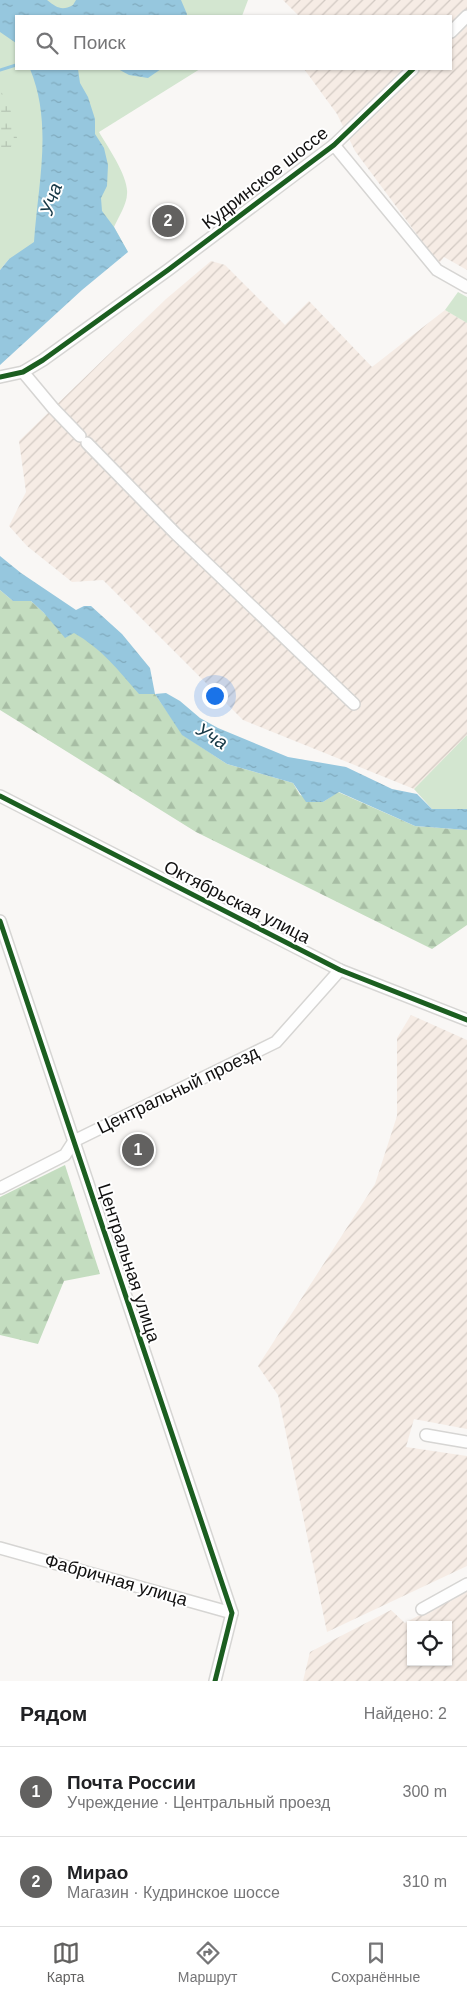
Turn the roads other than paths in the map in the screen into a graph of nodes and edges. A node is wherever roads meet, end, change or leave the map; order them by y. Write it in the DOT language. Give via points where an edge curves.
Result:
graph roads {
  1 [pos="467,16"];
  2 [pos="452,31"];
  3 [pos="412,70"];
  4 [pos="334,144"];
  5 [pos="467,287"];
  6 [pos="23,372"];
  7 [pos="1,378"];
  8 [pos="354,704"];
  9 [pos="0,796"];
  10 [pos="1,925"];
  11 [pos="340,970"];
  12 [pos="467,1020"];
  13 [pos="74,1141"];
  14 [pos="0,1188"];
  15 [pos="426,1435"];
  16 [pos="467,1442"];
  17 [pos="0,1548"];
  18 [pos="467,1584"];
  19 [pos="422,1609"];
  20 [pos="232,1613"];
  21 [pos="215,1681"];
  1 -- 2 [label="street"];
  3 -- 4 [label="street, Кудринское шоссе"];
  4 -- 5 [label="street" via="437,270"];
  4 -- 6 [label="street, Кудринское шоссе" via="89,328"];
  6 -- 7 [label="street, Кудринское шоссе"];
  6 -- 8 [label="street" via="53,408 175,533"];
  9 -- 11 [label="street, Октябрьская улица"];
  10 -- 13 [label="street, Центральная улица"];
  11 -- 12 [label="street, Октябрьская улица"];
  11 -- 13 [label="street, Центральный проезд" via="276,1042"];
  13 -- 14 [label="street, Центральный проезд" via="65,1155"];
  13 -- 20 [label="street, Центральная улица"];
  15 -- 16 [label="street"];
  17 -- 20 [label="street, Фабричная улица"];
  18 -- 19 [label="street"];
  20 -- 21 [label="street"];
}
